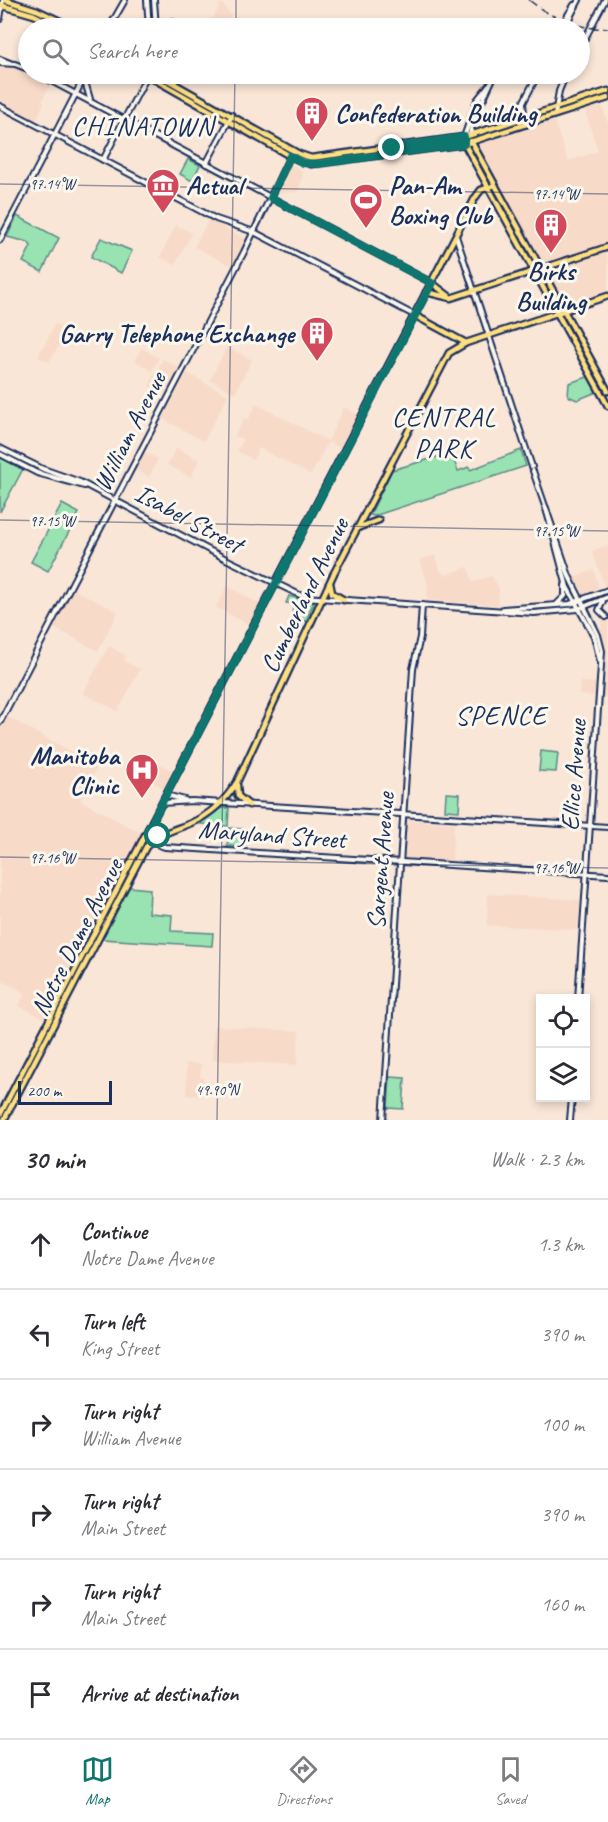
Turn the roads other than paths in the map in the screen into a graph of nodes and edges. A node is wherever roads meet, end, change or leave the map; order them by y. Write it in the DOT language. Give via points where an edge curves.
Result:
graph roads {
  1 [pos="124,0"];
  2 [pos="147,0"];
  3 [pos="154,0"];
  4 [pos="605,0"];
  5 [pos="578,1"];
  6 [pos="3,2"];
  7 [pos="40,18"];
  8 [pos="54,18"];
  9 [pos="115,18"];
  10 [pos="148,18"];
  11 [pos="155,18"];
  12 [pos="568,18"];
  13 [pos="0,19"];
  14 [pos="590,28"];
  15 [pos="0,61"];
  16 [pos="18,65"];
  17 [pos="58,84"];
  18 [pos="81,84"];
  19 [pos="86,84"];
  20 [pos="142,84"];
  21 [pos="164,84"];
  22 [pos="175,84"];
  23 [pos="489,84"];
  24 [pos="533,84"];
  25 [pos="562,84"];
  26 [pos="608,91"];
  27 [pos="76,93"];
  28 [pos="608,98"];
  29 [pos="90,100"];
  30 [pos="0,106"];
  31 [pos="558,107"];
  32 [pos="232,115"];
  33 [pos="555,116"];
  34 [pos="126,118"];
  35 [pos="523,118"];
  36 [pos="229,121"];
  37 [pos="525,126"];
  38 [pos="55,135"];
  39 [pos="470,135"];
  40 [pos="464,137"];
  41 [pos="472,142"];
  42 [pos="464,144"];
  43 [pos="290,156"];
  44 [pos="103,160"];
  45 [pos="206,164"];
  46 [pos="495,185"];
  47 [pos="489,187"];
  48 [pos="271,198"];
  49 [pos="254,232"];
  50 [pos="456,236"];
  51 [pos="0,240"];
  52 [pos="608,247"];
  53 [pos="541,269"];
  54 [pos="535,271"];
  55 [pos="432,283"];
  56 [pos="474,291"];
  57 [pos="426,292"];
  58 [pos="608,296"];
  59 [pos="455,297"];
  60 [pos="564,310"];
  61 [pos="558,312"];
  62 [pos="414,315"];
  63 [pos="488,335"];
  64 [pos="466,343"];
  65 [pos="608,391"];
  66 [pos="608,406"];
  67 [pos="0,448"];
  68 [pos="0,454"];
  69 [pos="85,486"];
  70 [pos="115,501"];
  71 [pos="365,513"];
  72 [pos="546,514"];
  73 [pos="357,528"];
  74 [pos="564,578"];
  75 [pos="330,583"];
  76 [pos="275,585"];
  77 [pos="608,590"];
  78 [pos="607,598"];
  79 [pos="321,599"];
  80 [pos="344,600"];
  81 [pos="578,602"];
  82 [pos="422,605"];
  83 [pos="554,606"];
  84 [pos="581,608"];
  85 [pos="502,609"];
  86 [pos="606,616"];
  87 [pos="0,722"];
  88 [pos="237,782"];
  89 [pos="166,795"];
  90 [pos="192,801"];
  91 [pos="162,803"];
  92 [pos="220,803"];
  93 [pos="249,805"];
  94 [pos="403,814"];
  95 [pos="154,818"];
  96 [pos="589,826"];
  97 [pos="608,827"];
  98 [pos="154,839"];
  99 [pos="400,862"];
  100 [pos="586,874"];
  101 [pos="608,875"];
  102 [pos="578,994"];
  103 [pos="572,1102"];
  104 [pos="0,1115"];
  105 [pos="4,1120"];
  106 [pos="383,1120"];
  107 [pos="570,1120"];
  1 -- 9 [label="main road"];
  2 -- 10 [label="main road"];
  3 -- 11 [label="main road"];
  4 -- 14 [label="main road"];
  5 -- 12 [label="main road"];
  6 -- 7 [label="main road"];
  6 -- 8 [label="main road"];
  6 -- 13 [label="main road"];
  15 -- 16 [label="main road"];
  17 -- 27 [label="main road"];
  18 -- 27 [label="main road"];
  19 -- 29 [label="main road"];
  20 -- 34 [label="main road"];
  21 -- 36 [label="main road"];
  22 -- 32 [label="main road"];
  23 -- 39 [label="main road"];
  23 -- 40 [label="main road" via="477,100"];
  24 -- 35 [label="main road" via="523,103"];
  25 -- 31 [label="main road"];
  26 -- 31 [label="main road"];
  27 -- 29 [label="main road"];
  27 -- 38 [label="main road"];
  28 -- 33 [label="main road"];
  29 -- 34 [label="main road"];
  30 -- 38 [label="main road"];
  31 -- 33 [label="main road"];
  31 -- 35 [label="main road"];
  32 -- 36 [label="main road"];
  32 -- 40 [label="main road" via="311,158"];
  33 -- 37 [label="main road"];
  34 -- 44 [label="main road"];
  34 -- 45 [label="main road"];
  35 -- 37 [label="main road"];
  35 -- 39 [label="main road"];
  36 -- 43 [label="main road"];
  36 -- 45 [label="main road"];
  37 -- 41 [label="main road"];
  38 -- 44 [label="main road"];
  38 -- 51 [label="main road"];
  39 -- 40 [label="main road"];
  39 -- 41 [label="main road"];
  40 -- 42 [label="main road"];
  41 -- 42 [label="main road"];
  41 -- 46 [label="main road"];
  42 -- 43 [label="main road" via="315,164"];
  42 -- 47 [label="main road"];
  43 -- 48 [label="main road, William Avenue"];
  44 -- 49 [label="main road" via="222,222"];
  45 -- 48 [label="main road"];
  46 -- 47 [label="main road"];
  46 -- 53 [label="main road"];
  47 -- 50 [label="main road, Notre Dame Avenue" via="479,192"];
  47 -- 54 [label="main road"];
  48 -- 49 [label="main road, William Avenue"];
  48 -- 55 [label="main road"];
  49 -- 62 [label="main road"];
  49 -- 70 [label="main road, William Avenue"];
  50 -- 55 [label="main road, Notre Dame Avenue"];
  50 -- 56 [label="main road, Ellice Avenue"];
  52 -- 53 [label="main road"];
  53 -- 54 [label="main road"];
  53 -- 60 [label="main road"];
  54 -- 56 [label="main road"];
  54 -- 61 [label="main road"];
  55 -- 57 [label="main road, Notre Dame Avenue"];
  55 -- 59 [label="main road" via="442,294"];
  56 -- 59 [label="main road"];
  56 -- 63 [label="main road, Ellice Avenue"];
  57 -- 59 [label="main road" via="447,299"];
  57 -- 62 [label="main road, Notre Dame Avenue"];
  58 -- 60 [label="main road, Cumberland Avenue"];
  60 -- 61 [label="main road, Cumberland Avenue"];
  60 -- 65 [label="main road"];
  61 -- 63 [label="main road, Cumberland Avenue"];
  61 -- 66 [label="main road"];
  62 -- 64 [label="main road"];
  62 -- 76 [label="main road, Notre Dame Avenue"];
  63 -- 64 [label="main road, Cumberland Avenue"];
  63 -- 72 [label="main road, Ellice Avenue"];
  64 -- 71 [label="main road, Cumberland Avenue" via="448,353"];
  67 -- 69 [label="main road, Isabel Street"];
  68 -- 69 [label="main road, Isabel Street" via="37,473"];
  69 -- 70 [label="main road, Isabel Street"];
  70 -- 76 [label="main road, Isabel Street"];
  70 -- 87 [label="main road, William Avenue"];
  71 -- 73 [label="main road, Cumberland Avenue"];
  71 -- 73 [label="main road" via="370,519 379,520"];
  72 -- 74 [label="main road, Ellice Avenue"];
  72 -- 81 [label="main road, Ellice Avenue"];
  73 -- 75 [label="main road, Cumberland Avenue"];
  74 -- 81 [label="main road, Ellice Avenue"];
  74 -- 83 [label="main road" via="565,596"];
  75 -- 79 [label="main road, Cumberland Avenue"];
  75 -- 80 [label="main road" via="332,593"];
  76 -- 79 [label="main road, Isabel Street"];
  76 -- 89 [label="main road, Notre Dame Avenue"];
  77 -- 81 [label="main road"];
  78 -- 84 [label="main road"];
  78 -- 86 [label="main road" via="599,609"];
  79 -- 80 [label="main road, Isabel Street"];
  79 -- 88 [label="main road, Cumberland Avenue"];
  80 -- 82 [label="main road, Isabel Street"];
  81 -- 83 [label="main road"];
  81 -- 84 [label="main road, Ellice Avenue"];
  82 -- 85 [label="main road, Isabel Street"];
  82 -- 94 [label="main road, Sargent Avenue" via="413,669"];
  83 -- 85 [label="main road"];
  84 -- 85 [label="main road" via="534,613"];
  84 -- 96 [label="main road, Ellice Avenue" via="600,639"];
  88 -- 92 [label="main road, Cumberland Avenue"];
  88 -- 93 [label="main road" via="238,796"];
  89 -- 90 [label="main road"];
  89 -- 91 [label="main road, Notre Dame Avenue"];
  90 -- 91 [label="main road"];
  90 -- 92 [label="main road"];
  91 -- 95 [label="main road, Notre Dame Avenue"];
  92 -- 93 [label="main road"];
  92 -- 98 [label="main road, Cumberland Avenue" via="198,819"];
  93 -- 94 [label="main road"];
  94 -- 96 [label="main road"];
  94 -- 99 [label="main road, Sargent Avenue"];
  95 -- 98 [label="main road"];
  95 -- 104 [label="main road, Notre Dame Avenue"];
  96 -- 97 [label="main road"];
  96 -- 100 [label="main road, Ellice Avenue"];
  98 -- 99 [label="main road, Maryland Street" via="165,847"];
  98 -- 105 [label="main road, Notre Dame Avenue" via="141,854"];
  99 -- 100 [label="main road, Maryland Street"];
  99 -- 106 [label="main road, Sargent Avenue"];
  100 -- 101 [label="main road, Maryland Street"];
  100 -- 102 [label="main road, Ellice Avenue"];
  103 -- 107 [label="main road"];
}
